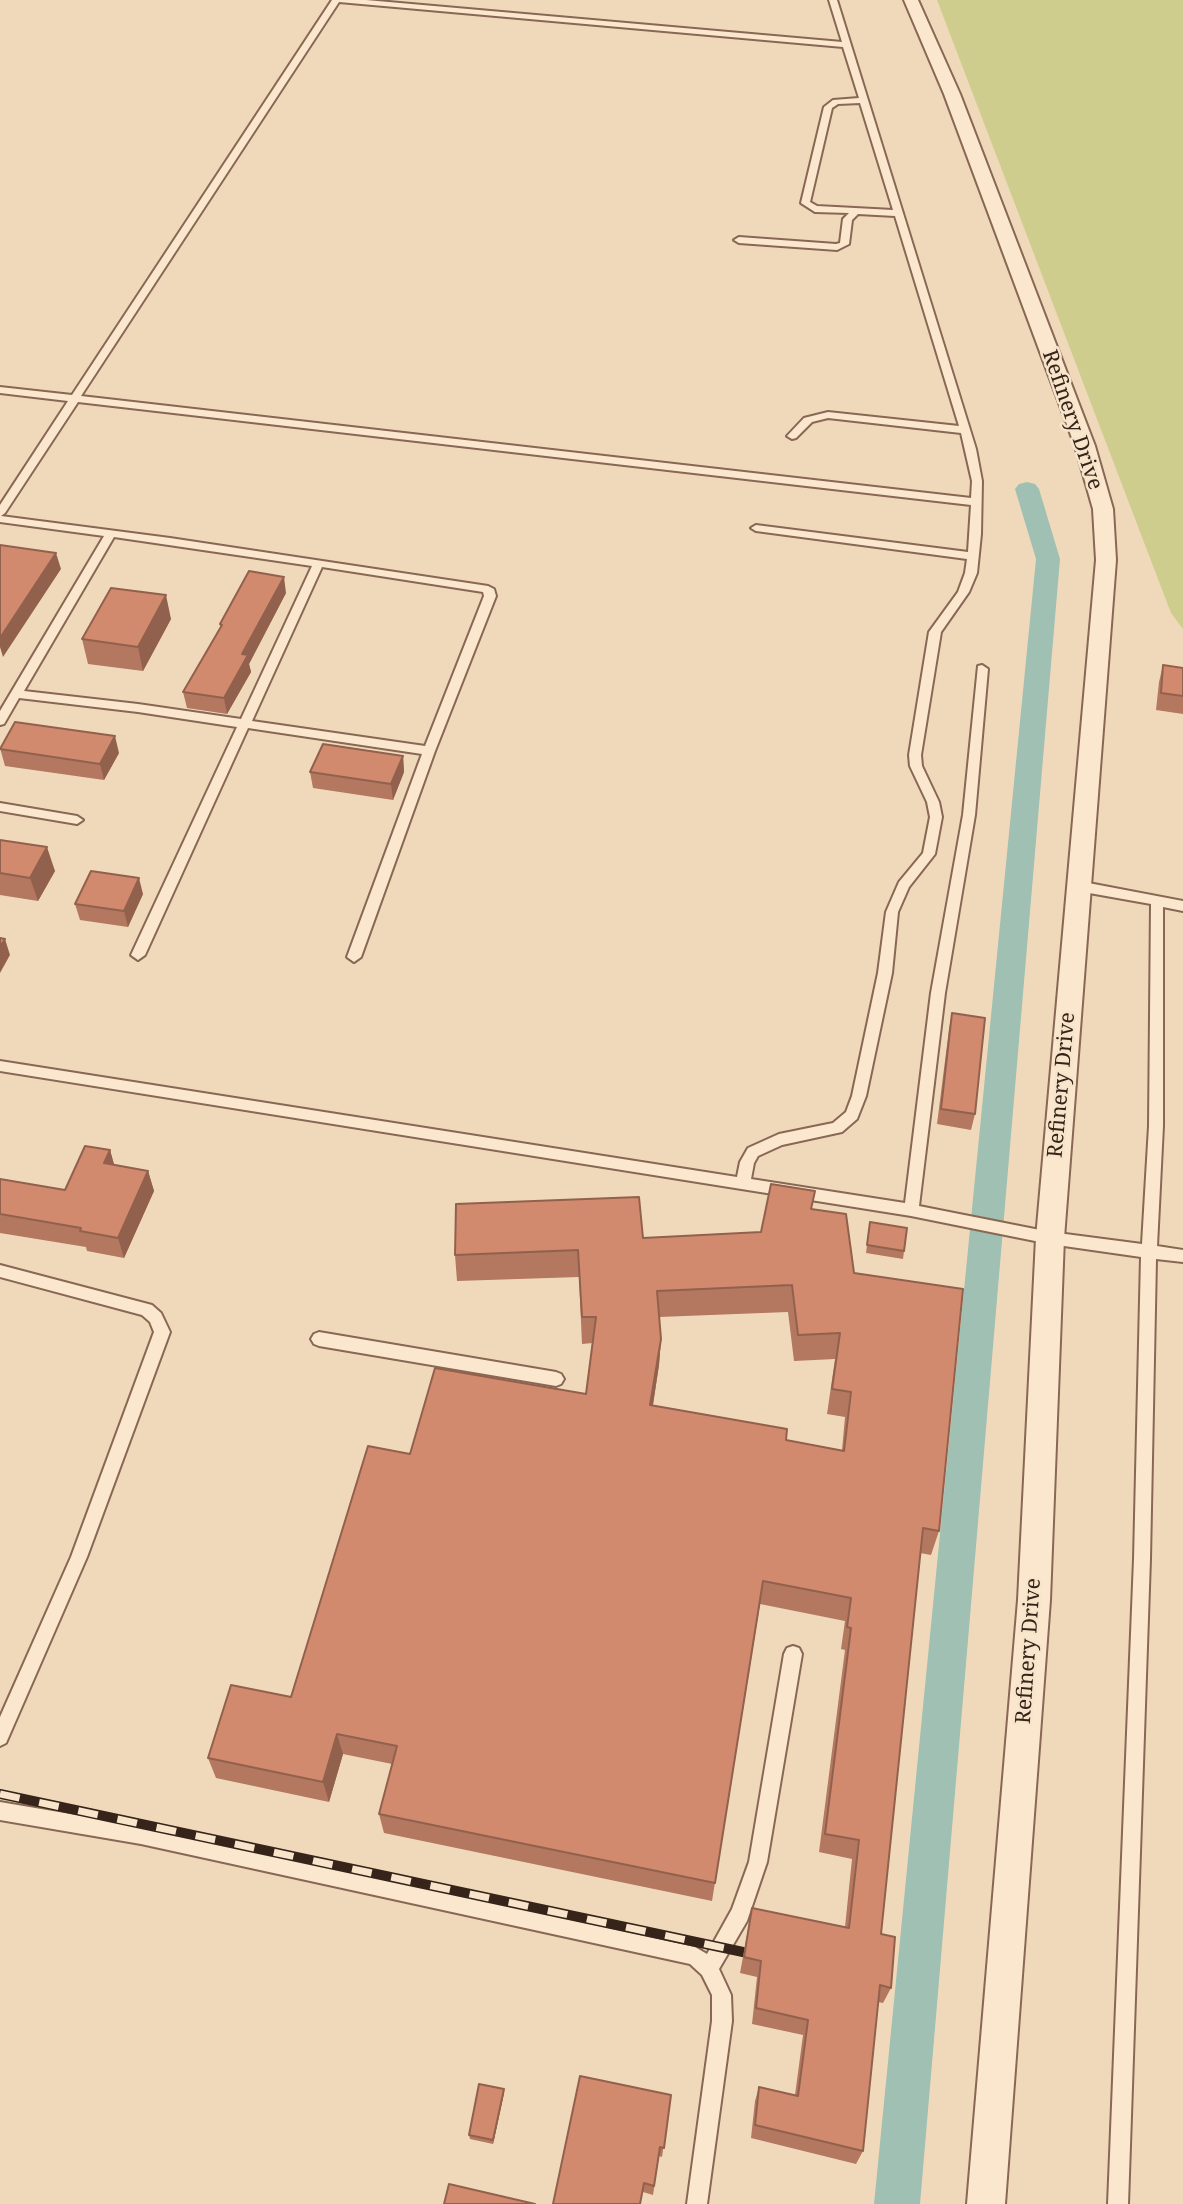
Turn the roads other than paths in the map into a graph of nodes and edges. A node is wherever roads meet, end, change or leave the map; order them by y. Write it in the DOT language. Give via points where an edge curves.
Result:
graph roads {
  1 [pos="338,0"];
  2 [pos="834,0"];
  3 [pos="911,0"];
  4 [pos="845,46"];
  5 [pos="862,100"];
  6 [pos="856,211"];
  7 [pos="898,213"];
  8 [pos="739,240"];
  9 [pos="0,390"];
  10 [pos="75,399"];
  11 [pos="965,430"];
  12 [pos="792,436"];
  13 [pos="976,502"];
  14 [pos="0,513"];
  15 [pos="0,519"];
  16 [pos="756,528"];
  17 [pos="111,533"];
  18 [pos="973,556"];
  19 [pos="318,564"];
  20 [pos="982,669"];
  21 [pos="16,694"];
  22 [pos="0,721"];
  23 [pos="244,724"];
  24 [pos="429,751"];
  25 [pos="0,807"];
  26 [pos="77,820"];
  27 [pos="1078,886"];
  28 [pos="1157,901"];
  29 [pos="1183,906"];
  30 [pos="138,955"];
  31 [pos="354,957"];
  32 [pos="0,1066"];
  33 [pos="743,1184"];
  34 [pos="911,1210"];
  35 [pos="1050,1237"];
  36 [pos="1149,1253"];
  37 [pos="1183,1256"];
  38 [pos="0,1271"];
  39 [pos="319,1339"];
  40 [pos="556,1379"];
  41 [pos="793,1654"];
  42 [pos="0,1737"];
  43 [pos="0,1811"];
  44 [pos="709,1968"];
  45 [pos="698,2204"];
  46 [pos="986,2204"];
  47 [pos="1118,2204"];
  1 -- 4 [label="lane"];
  1 -- 10 [label="lane"];
  2 -- 4 [label="lane"];
  3 -- 27 [label="street, Refinery Drive" via="952,94 1085,446 1103,509 1104,604"];
  4 -- 5 [label="lane"];
  5 -- 6 [label="lane" via="828,107 804,197 810,208"];
  5 -- 7 [label="lane"];
  6 -- 7 [label="lane"];
  6 -- 8 [label="lane" via="848,219 844,244 837,247"];
  7 -- 11 [label="lane"];
  9 -- 10 [label="lane"];
  10 -- 13 [label="lane"];
  10 -- 14 [label="lane"];
  11 -- 12 [label="lane" via="828,415 808,420"];
  11 -- 13 [label="lane"];
  13 -- 18 [label="lane"];
  15 -- 17 [label="lane"];
  16 -- 18 [label="lane"];
  17 -- 19 [label="lane"];
  17 -- 21 [label="lane"];
  18 -- 33 [label="lane" via="963,592 935,632 915,755 936,817 929,854 904,885 892,912 885,973 855,1105 837,1128 779,1140 753,1152"];
  19 -- 23 [label="lane"];
  19 -- 24 [label="lane" via="484,587 490,592"];
  20 -- 34 [label="lane" via="969,815 938,993"];
  21 -- 22 [label="lane"];
  21 -- 23 [label="lane"];
  23 -- 24 [label="lane"];
  23 -- 30 [label="lane"];
  24 -- 31 [label="lane"];
  25 -- 26 [label="lane"];
  27 -- 28 [label="lane"];
  27 -- 35 [label="street, Refinery Drive"];
  28 -- 29 [label="lane"];
  28 -- 36 [label="lane" via="1156,1126"];
  32 -- 33 [label="lane"];
  33 -- 34 [label="lane"];
  34 -- 35 [label="lane"];
  35 -- 36 [label="lane"];
  35 -- 46 [label="street, Refinery Drive" via="1034,1600"];
  36 -- 37 [label="lane"];
  36 -- 47 [label="lane"];
  38 -- 42 [label="lane" via="147,1310 162,1332 79,1558"];
  39 -- 40 [label="lane"];
  41 -- 44 [label="lane" via="758,1862 740,1914"];
  43 -- 44 [label="lane" via="141,1835 666,1949 695,1956"];
  44 -- 45 [label="lane" via="721,1995 722,2021"];
}
